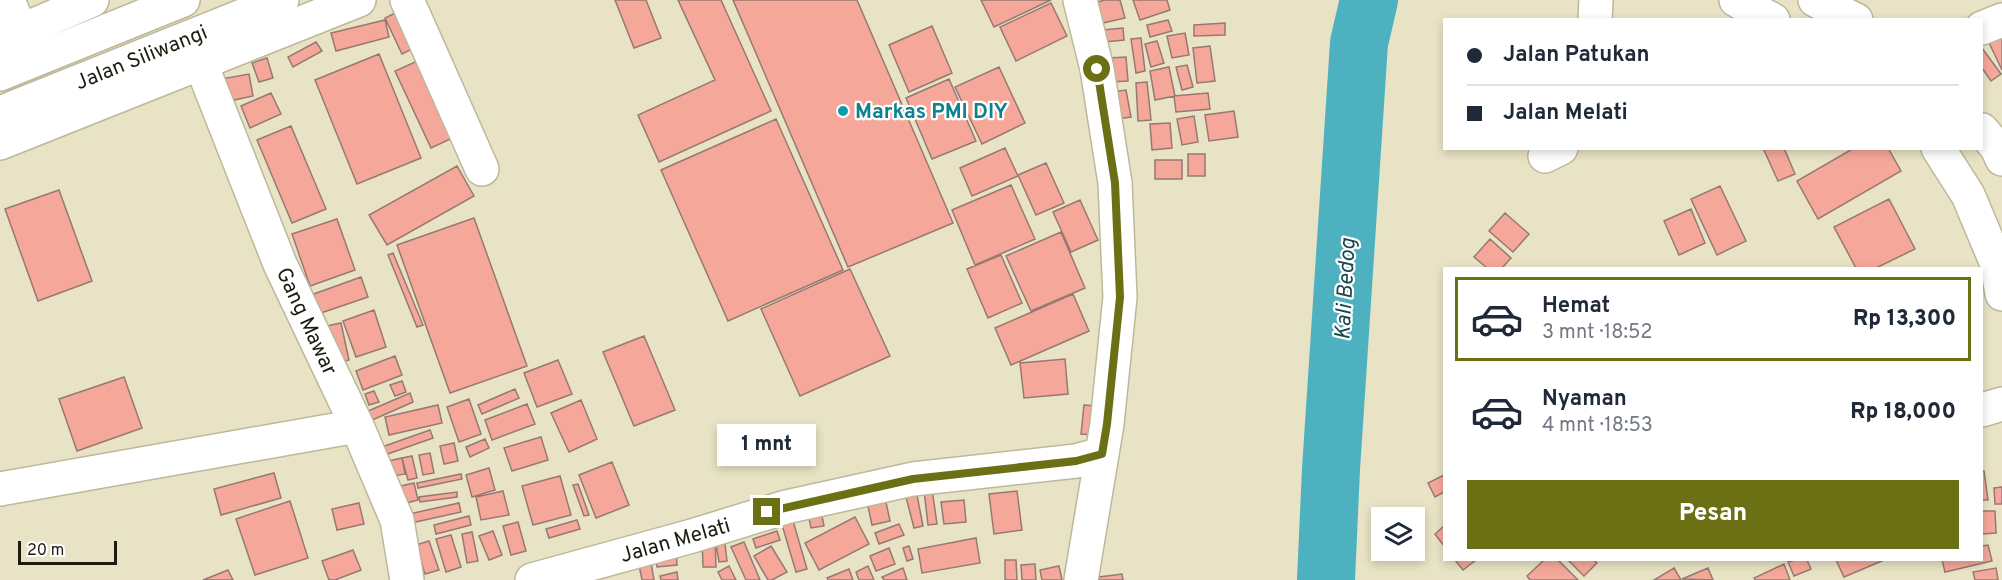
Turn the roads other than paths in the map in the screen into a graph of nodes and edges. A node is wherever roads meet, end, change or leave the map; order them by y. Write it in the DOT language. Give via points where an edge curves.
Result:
graph roads {
  1 [pos="8,0"];
  2 [pos="92,0"];
  3 [pos="183,0"];
  4 [pos="282,0"];
  5 [pos="359,0"];
  6 [pos="407,0"];
  7 [pos="1080,0"];
  8 [pos="1596,0"];
  9 [pos="1736,0"];
  10 [pos="1815,0"];
  11 [pos="1595,18"];
  12 [pos="1769,18"];
  13 [pos="1852,18"];
  14 [pos="2002,20"];
  15 [pos="1983,28"];
  16 [pos="11,36"];
  17 [pos="79,42"];
  18 [pos="201,64"];
  19 [pos="0,74"];
  20 [pos="94,75"];
  21 [pos="0,113"];
  22 [pos="1983,131"];
  23 [pos="0,143"];
  24 [pos="1939,150"];
  25 [pos="2002,159"];
  26 [pos="482,169"];
  27 [pos="2002,294"];
  28 [pos="2002,404"];
  29 [pos="1983,410"];
  30 [pos="357,426"];
  31 [pos="1102,454"];
  32 [pos="0,489"];
  33 [pos="407,580"];
  34 [pos="532,580"];
  35 [pos="1081,580"];
  1 -- 16 [label="main road"];
  2 -- 16 [label="main road"];
  3 -- 17 [label="main road, Jalan Siliwangi"];
  4 -- 20 [label="main road, Jalan Siliwangi"];
  5 -- 18 [label="main road"];
  6 -- 26 [label="main road"];
  7 -- 31 [label="main road" via="1097,69 1115,183 1120,297"];
  8 -- 11 [label="main road"];
  9 -- 12 [label="main road"];
  10 -- 13 [label="main road"];
  14 -- 15 [label="main road"];
  17 -- 19 [label="main road, Jalan Siliwangi"];
  17 -- 20 [label="main road"];
  18 -- 23 [label="main road"];
  18 -- 30 [label="main road, Gang Mawar" via="280,264"];
  20 -- 21 [label="main road, Jalan Siliwangi"];
  22 -- 25 [label="main road"];
  24 -- 27 [label="main road" via="1968,195 1997,264"];
  28 -- 29 [label="main road"];
  30 -- 32 [label="main road"];
  30 -- 33 [label="main road, Gang Mawar" via="397,520"];
  31 -- 34 [label="main road, Jalan Melati" via="1076,461 913,479 798,504"];
  31 -- 35 [label="main road"];
}
